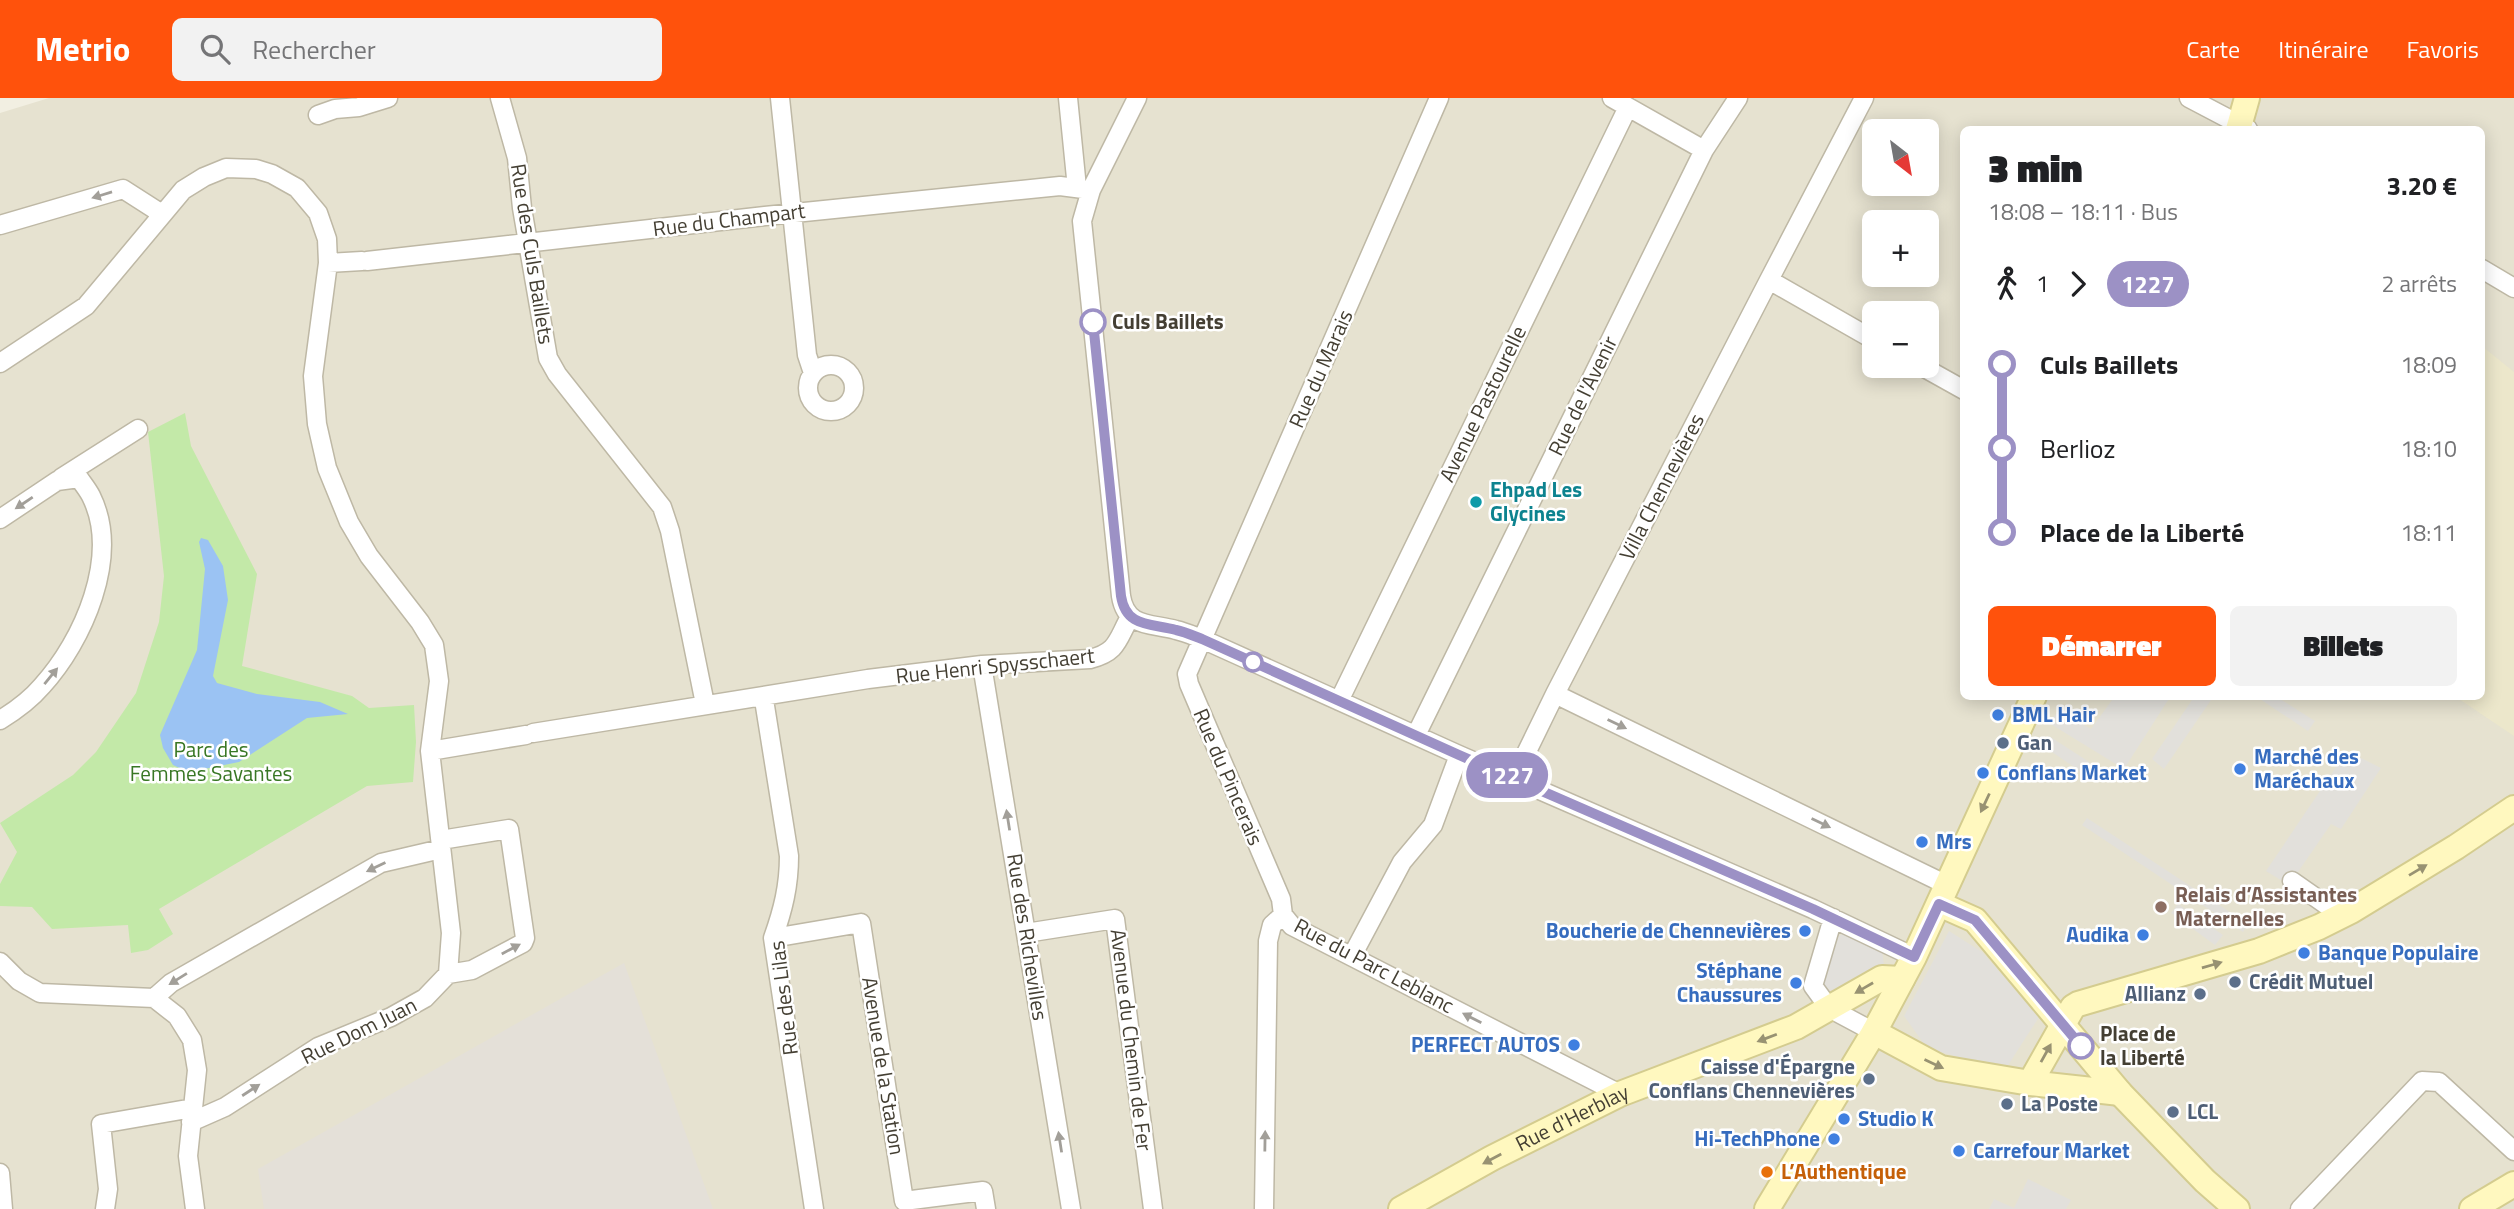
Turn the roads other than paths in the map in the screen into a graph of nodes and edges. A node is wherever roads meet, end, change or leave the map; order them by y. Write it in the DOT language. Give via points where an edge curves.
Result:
graph roads {
  1 [pos="388,98"];
  2 [pos="500,98"];
  3 [pos="780,98"];
  4 [pos="1068,98"];
  5 [pos="1137,98"];
  6 [pos="1439,98"];
  7 [pos="1738,98"];
  8 [pos="1864,98"];
  9 [pos="2189,98"];
  10 [pos="2247,98"];
  11 [pos="1620,103"];
  12 [pos="318,115"];
  13 [pos="2238,126"];
  14 [pos="2242,126"];
  15 [pos="1704,150"];
  16 [pos="1084,189"];
  17 [pos="162,214"];
  18 [pos="793,214"];
  19 [pos="0,225"];
  20 [pos="528,244"];
  21 [pos="328,263"];
  22 [pos="2485,271"];
  23 [pos="1769,280"];
  24 [pos="2514,288"];
  25 [pos="1862,333"];
  26 [pos="0,363"];
  27 [pos="813,373"];
  28 [pos="1939,376"];
  29 [pos="1960,388"];
  30 [pos="138,429"];
  31 [pos="57,481"];
  32 [pos="0,519"];
  33 [pos="1130,617"];
  34 [pos="1202,639"];
  35 [pos="982,665"];
  36 [pos="1555,694"];
  37 [pos="2032,700"];
  38 [pos="1339,701"];
  39 [pos="705,704"];
  40 [pos="765,706"];
  41 [pos="0,720"];
  42 [pos="1416,735"];
  43 [pos="430,751"];
  44 [pos="1459,755"];
  45 [pos="1514,778"];
  46 [pos="2514,808"];
  47 [pos="441,844"];
  48 [pos="2292,881"];
  49 [pos="1943,894"];
  50 [pos="1283,915"];
  51 [pos="2342,916"];
  52 [pos="1833,918"];
  53 [pos="1026,933"];
  54 [pos="773,938"];
  55 [pos="1352,956"];
  56 [pos="1914,957"];
  57 [pos="0,962"];
  58 [pos="448,974"];
  59 [pos="1902,979"];
  60 [pos="154,998"];
  61 [pos="1829,1008"];
  62 [pos="2063,1024"];
  63 [pos="1874,1032"];
  64 [pos="2030,1083"];
  65 [pos="2120,1093"];
  66 [pos="1620,1094"];
  67 [pos="192,1115"];
  68 [pos="2514,1151"];
  69 [pos="0,1173"];
  70 [pos="2514,1184"];
  71 [pos="3,1209"];
  72 [pos="105,1209"];
  73 [pos="195,1209"];
  74 [pos="814,1209"];
  75 [pos="986,1209"];
  76 [pos="1071,1209"];
  77 [pos="1153,1209"];
  78 [pos="1264,1209"];
  79 [pos="1401,1209"];
  80 [pos="1767,1209"];
  81 [pos="2237,1209"];
  82 [pos="2300,1209"];
  83 [pos="2472,1209"];
  1 -- 12 [label="street"];
  2 -- 20 [label="street, Rue des Culs Baillets" via="517,158"];
  3 -- 18 [label="street"];
  4 -- 16 [label="street"];
  5 -- 16 [label="street"];
  6 -- 34 [label="street, Rue du Marais"];
  7 -- 15 [label="street, Rue de l'Avenir"];
  8 -- 23 [label="street, Villa Chennevières"];
  9 -- 13 [label="street"];
  10 -- 14 [label="main road"];
  11 -- 15 [label="street"];
  11 -- 38 [label="street, Avenue Pastourelle"];
  15 -- 42 [label="street, Rue de l'Avenir"];
  16 -- 18 [label="street, Rue du Champart" via="1060,186"];
  16 -- 33 [label="street" via="1082,221 1121,596"];
  17 -- 19 [label="street, one-way" via="123,189"];
  17 -- 21 [label="street" via="183,190 204,177 226,168 256,169 297,188 318,213 327,239"];
  17 -- 26 [label="street" via="86,306"];
  18 -- 20 [label="street, Rue du Champart"];
  18 -- 27 [label="street" via="807,355"];
  20 -- 21 [label="street, Rue du Champart"];
  20 -- 39 [label="street, Rue des Culs Baillets" via="548,358 662,507"];
  21 -- 43 [label="street" via="313,376 317,424 327,468 349,522 434,645 439,681"];
  22 -- 24 [label="street"];
  23 -- 25 [label="street"];
  23 -- 36 [label="street, Villa Chennevières"];
  28 -- 29 [label="street"];
  30 -- 31 [label="street"];
  31 -- 32 [label="street, one-way"];
  41 -- 31 [label="street, one-way" via="40,689 61,664 78,635 97,584 102,552 91,497 79,478"];
  33 -- 34 [label="street"];
  33 -- 35 [label="street, Rue Henri Spysschaert" via="1114,649 1104,656"];
  34 -- 38 [label="street"];
  34 -- 50 [label="street, Rue du Pincerais" via="1187,674 1189,684 1281,900"];
  35 -- 39 [label="street, Rue Henri Spysschaert"];
  53 -- 35 [label="street, Rue des Richevilles, one-way"];
  36 -- 45 [label="street, Villa Chennevières"];
  36 -- 49 [label="street, one-way"];
  37 -- 49 [label="main road, one-way"];
  38 -- 42 [label="street"];
  39 -- 43 [label="street, Rue Henri Spysschaert"];
  40 -- 54 [label="street, Rue des Lilas" via="789,856 784,907"];
  42 -- 44 [label="street"];
  43 -- 47 [label="street"];
  44 -- 45 [label="street"];
  44 -- 55 [label="street" via="1433,825 1402,862"];
  45 -- 52 [label="street"];
  51 -- 46 [label="main road, one-way"];
  47 -- 58 [label="street" via="452,933"];
  58 -- 47 [label="street, one-way" via="472,970 525,938 509,829"];
  47 -- 60 [label="street, one-way" via="381,863 171,983"];
  48 -- 51 [label="street"];
  49 -- 56 [label="main road"];
  49 -- 62 [label="main road" via="1975,920"];
  50 -- 55 [label="street, Rue du Parc Leblanc" via="1292,926"];
  78 -- 50 [label="street, Rue du Parc Leblanc, one-way" via="1268,941 1272,925"];
  62 -- 51 [label="main road, one-way" via="2078,1004 2282,944"];
  52 -- 56 [label="street"];
  52 -- 61 [label="street" via="1813,986"];
  76 -- 53 [label="street, Rue des Richevilles, one-way"];
  53 -- 77 [label="street, Avenue du Chemin de Fer" via="1115,919"];
  54 -- 74 [label="street, Rue des Lilas"];
  54 -- 75 [label="street, Avenue de la Station" via="861,923 904,1201 983,1191"];
  66 -- 55 [label="street, Rue du Parc Leblanc, one-way"];
  56 -- 59 [label="main road"];
  57 -- 60 [label="street" via="40,993"];
  67 -- 58 [label="street, Rue Dom Juan, one-way" via="225,1107 318,1047 391,1017 425,998"];
  59 -- 61 [label="main road, one-way" via="1882,978"];
  59 -- 63 [label="main road"];
  60 -- 67 [label="street" via="177,1016 192,1040 197,1070"];
  61 -- 63 [label="street"];
  61 -- 66 [label="main road, Rue d'Herblay, one-way" via="1796,1027"];
  64 -- 62 [label="main road, one-way"];
  62 -- 65 [label="main road"];
  63 -- 64 [label="main road, one-way" via="1941,1068"];
  63 -- 80 [label="main road"];
  64 -- 65 [label="main road"];
  65 -- 81 [label="main road"];
  66 -- 79 [label="main road, Rue d'Herblay, one-way"];
  67 -- 72 [label="street, Rue Dom Juan" via="101,1124 108,1189"];
  67 -- 73 [label="street" via="188,1156"];
  68 -- 82 [label="street" via="2440,1082 2423,1081"];
  69 -- 71 [label="street"];
  70 -- 83 [label="main road"];
}
